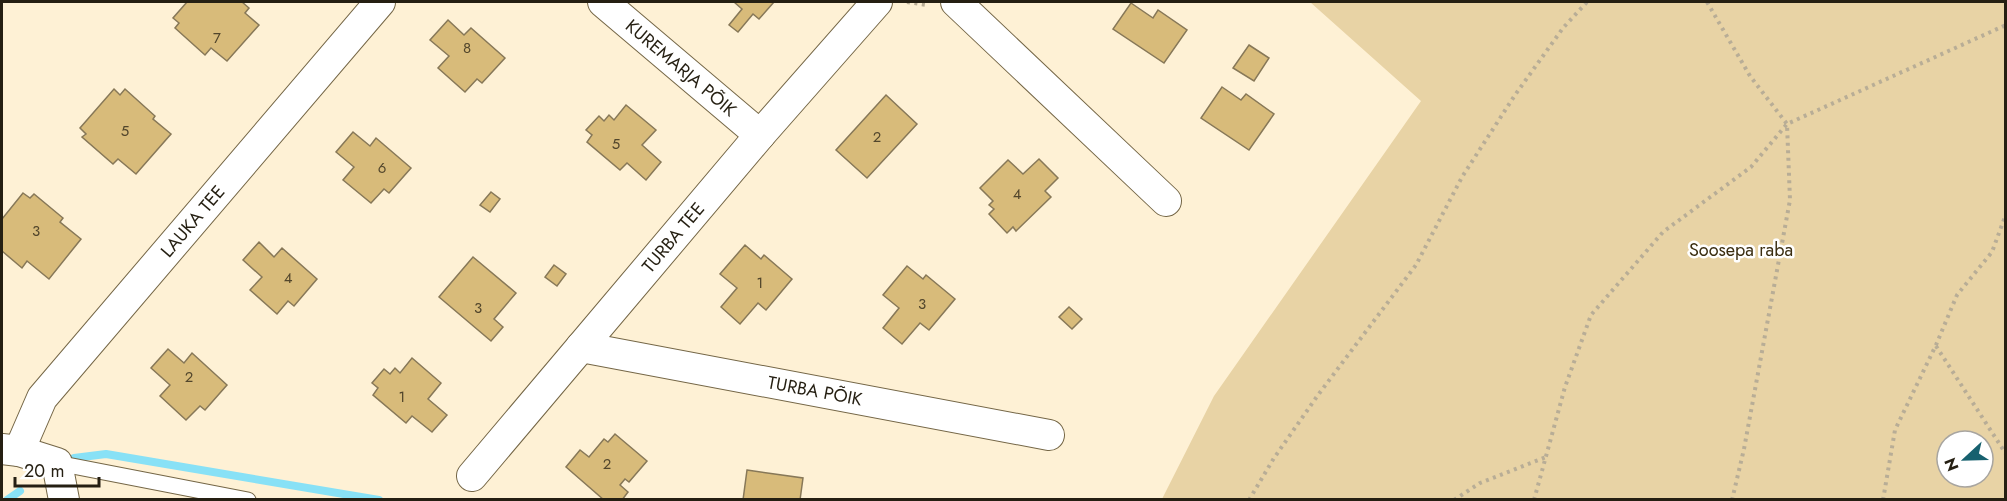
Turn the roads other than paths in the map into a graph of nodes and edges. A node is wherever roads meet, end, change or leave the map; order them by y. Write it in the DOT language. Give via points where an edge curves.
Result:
graph roads {
  1 [pos="380,2"];
  2 [pos="603,2"];
  3 [pos="877,2"];
  4 [pos="956,2"];
  5 [pos="760,135"];
  6 [pos="1166,201"];
  7 [pos="581,347"];
  8 [pos="1049,435"];
  9 [pos="10,450"];
  10 [pos="57,463"];
  11 [pos="472,476"];
  12 [pos="64,500"];
  13 [pos="248,500"];
  1 -- 9 [label="street, LAUKA TEE" via="42,398"];
  2 -- 5 [label="street, KUREMARJA PÕIK"];
  3 -- 5 [label="street, TURBA TEE"];
  4 -- 6 [label="street"];
  5 -- 7 [label="street, TURBA TEE"];
  7 -- 8 [label="street, TURBA PÕIK"];
  7 -- 11 [label="street, TURBA TEE"];
  9 -- 10 [label="street"];
  10 -- 12 [label="street"];
  10 -- 13 [label="lane"];
}
